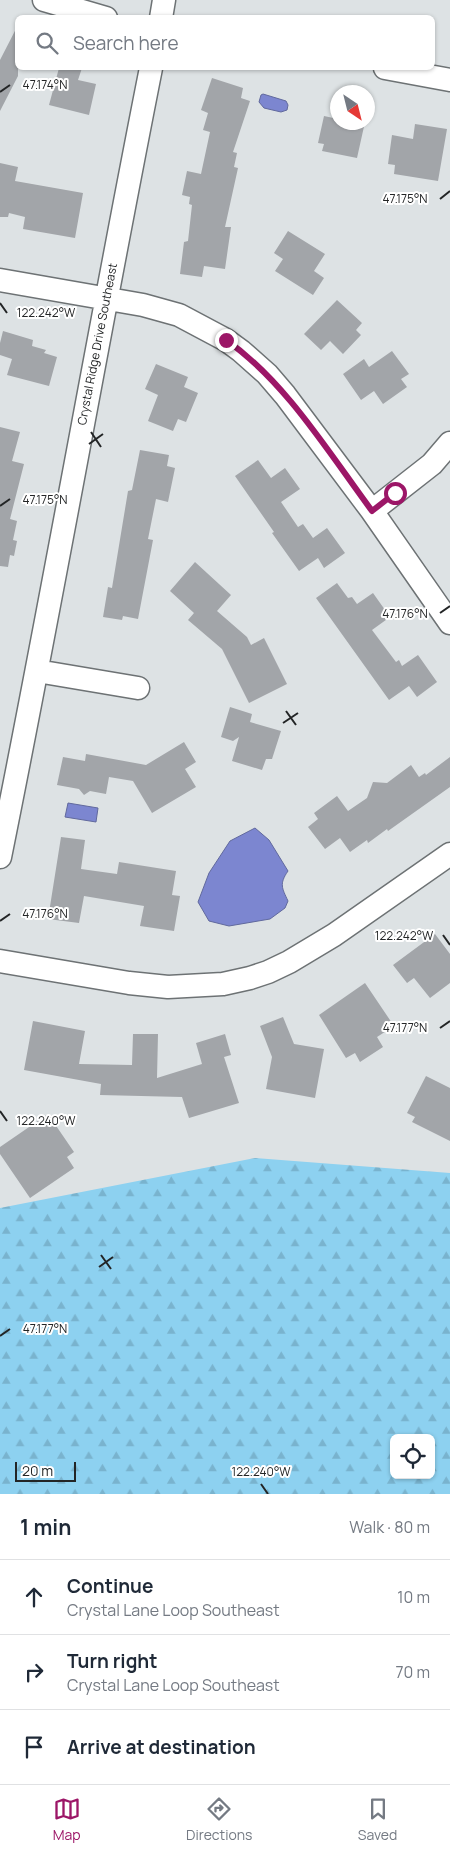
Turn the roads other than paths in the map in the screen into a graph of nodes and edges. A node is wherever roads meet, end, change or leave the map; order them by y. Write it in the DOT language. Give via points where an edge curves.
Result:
graph roads {
  1 [pos="44,0"];
  2 [pos="164,0"];
  3 [pos="96,15"];
  4 [pos="162,15"];
  5 [pos="151,70"];
  6 [pos="396,70"];
  7 [pos="450,80"];
  8 [pos="0,280"];
  9 [pos="105,299"];
  10 [pos="450,443"];
  11 [pos="372,511"];
  12 [pos="450,622"];
  13 [pos="37,671"];
  14 [pos="138,688"];
  15 [pos="450,854"];
  16 [pos="0,857"];
  17 [pos="0,961"];
  1 -- 3 [label="street"];
  2 -- 4 [label="street"];
  5 -- 9 [label="street, Crystal Ridge Drive Southeast"];
  6 -- 7 [label="street"];
  8 -- 9 [label="street"];
  9 -- 11 [label="street" via="180,315 241,351 285,395"];
  9 -- 13 [label="street, Crystal Ridge Drive Southeast"];
  10 -- 11 [label="street" via="432,464"];
  11 -- 12 [label="street"];
  13 -- 14 [label="street"];
  13 -- 16 [label="street, Crystal Ridge Drive Southeast"];
  15 -- 17 [label="street" via="334,935 289,962 250,978 223,984 168,987"];
}
